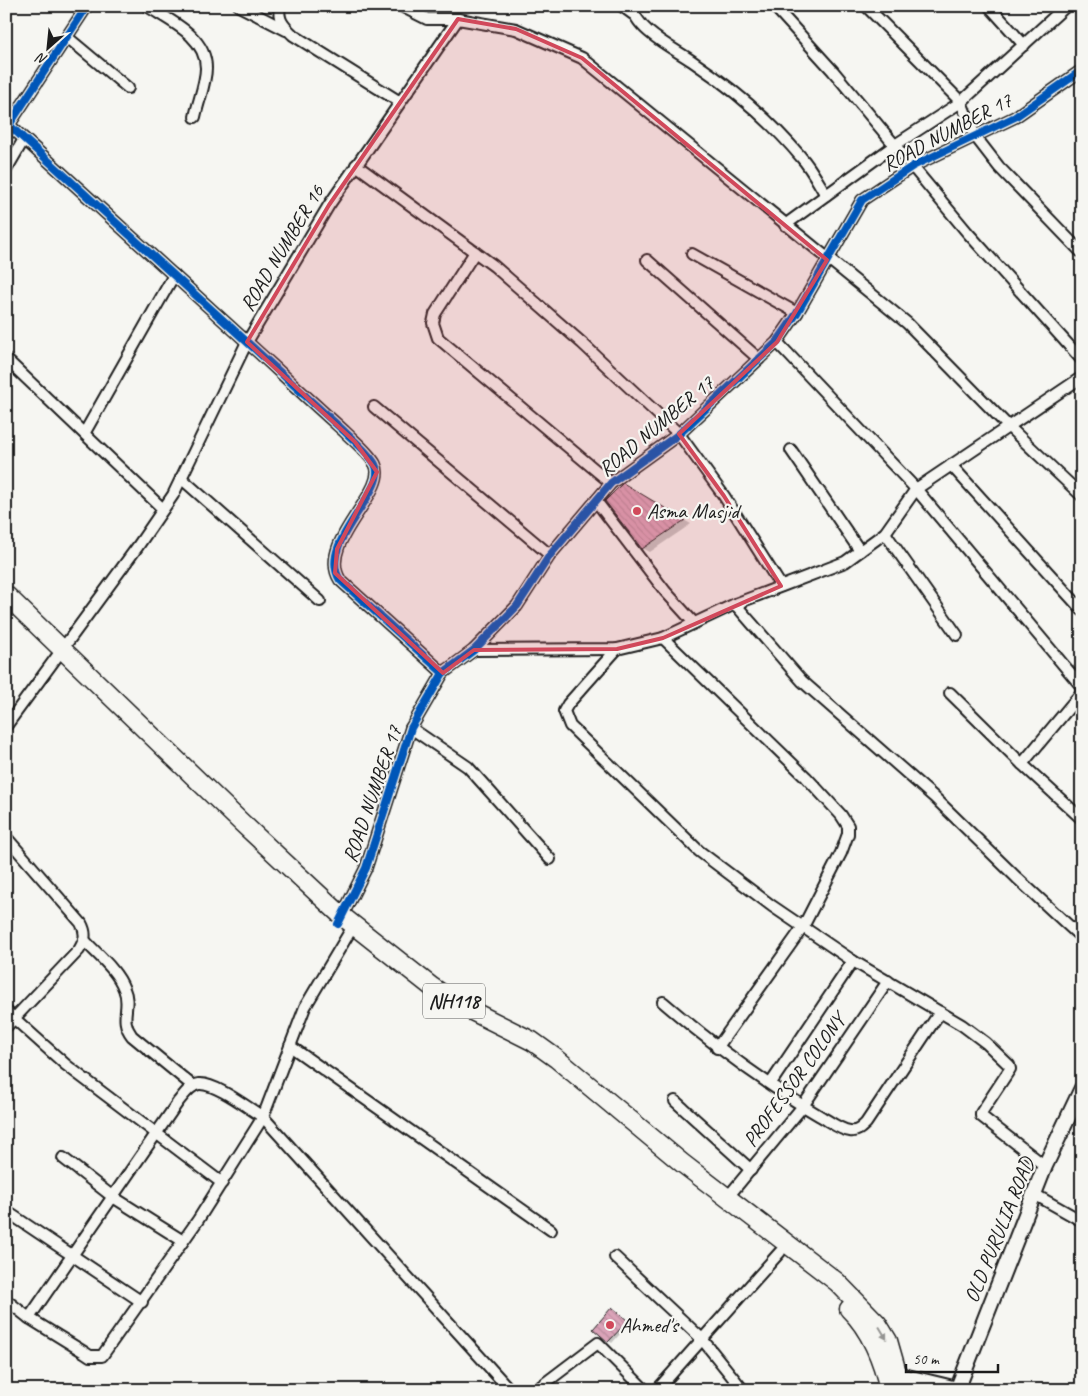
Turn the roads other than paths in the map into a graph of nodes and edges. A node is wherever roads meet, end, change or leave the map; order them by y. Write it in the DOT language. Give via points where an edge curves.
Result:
graph roads {
  1 [pos="87,6"];
  2 [pos="147,6"];
  3 [pos="239,6"];
  4 [pos="280,6"];
  5 [pos="402,6"];
  6 [pos="622,6"];
  7 [pos="774,6"];
  8 [pos="866,6"];
  9 [pos="989,6"];
  10 [pos="1066,6"];
  11 [pos="633,10"];
  12 [pos="458,19"];
  13 [pos="293,35"];
  14 [pos="67,37"];
  15 [pos="1024,45"];
  16 [pos="1082,70"];
  17 [pos="128,88"];
  18 [pos="400,102"];
  19 [pos="961,102"];
  20 [pos="195,117"];
  21 [pos="8,125"];
  22 [pos="975,136"];
  23 [pos="24,139"];
  24 [pos="895,145"];
  25 [pos="356,165"];
  26 [pos="912,166"];
  27 [pos="6,170"];
  28 [pos="826,195"];
  29 [pos="785,225"];
  30 [pos="475,252"];
  31 [pos="692,254"];
  32 [pos="1082,254"];
  33 [pos="647,260"];
  34 [pos="827,260"];
  35 [pos="174,276"];
  36 [pos="797,313"];
  37 [pos="247,342"];
  38 [pos="777,342"];
  39 [pos="6,359"];
  40 [pos="759,360"];
  41 [pos="1082,360"];
  42 [pos="1082,377"];
  43 [pos="374,407"];
  44 [pos="1008,426"];
  45 [pos="85,432"];
  46 [pos="679,434"];
  47 [pos="791,450"];
  48 [pos="951,465"];
  49 [pos="181,478"];
  50 [pos="611,483"];
  51 [pos="916,489"];
  52 [pos="1082,496"];
  53 [pos="596,501"];
  54 [pos="163,509"];
  55 [pos="885,533"];
  56 [pos="860,551"];
  57 [pos="550,555"];
  58 [pos="781,586"];
  59 [pos="6,595"];
  60 [pos="320,601"];
  61 [pos="735,604"];
  62 [pos="6,608"];
  63 [pos="1082,610"];
  64 [pos="694,623"];
  65 [pos="957,635"];
  66 [pos="662,638"];
  67 [pos="617,649"];
  68 [pos="474,650"];
  69 [pos="60,653"];
  70 [pos="443,673"];
  71 [pos="1082,687"];
  72 [pos="1082,692"];
  73 [pos="950,693"];
  74 [pos="6,726"];
  75 [pos="411,728"];
  76 [pos="1022,764"];
  77 [pos="1082,818"];
  78 [pos="8,843"];
  79 [pos="550,858"];
  80 [pos="343,924"];
  81 [pos="803,927"];
  82 [pos="1082,938"];
  83 [pos="85,941"];
  84 [pos="853,961"];
  85 [pos="888,981"];
  86 [pos="662,1002"];
  87 [pos="940,1012"];
  88 [pos="9,1019"];
  89 [pos="290,1046"];
  90 [pos="717,1048"];
  91 [pos="771,1083"];
  92 [pos="192,1086"];
  93 [pos="1082,1088"];
  94 [pos="675,1102"];
  95 [pos="803,1106"];
  96 [pos="263,1117"];
  97 [pos="156,1135"];
  98 [pos="63,1158"];
  99 [pos="1045,1166"];
  100 [pos="751,1170"];
  101 [pos="222,1183"];
  102 [pos="1034,1194"];
  103 [pos="113,1197"];
  104 [pos="728,1198"];
  105 [pos="6,1211"];
  106 [pos="1082,1221"];
  107 [pos="551,1230"];
  108 [pos="183,1241"];
  109 [pos="780,1252"];
  110 [pos="73,1255"];
  111 [pos="615,1257"];
  112 [pos="6,1300"];
  113 [pos="142,1302"];
  114 [pos="29,1318"];
  115 [pos="702,1338"];
  116 [pos="894,1383"];
  117 [pos="957,1389"];
  118 [pos="510,1390"];
  119 [pos="536,1390"];
  120 [pos="646,1390"];
  121 [pos="657,1390"];
  122 [pos="743,1390"];
  1 -- 14 [label="street"];
  2 -- 20 [label="street" via="184,29 202,51 206,68"];
  3 -- 13 [label="street"];
  4 -- 13 [label="street" via="279,17 283,26"];
  5 -- 12 [label="street" via="427,19"];
  6 -- 11 [label="street"];
  7 -- 24 [label="street"];
  8 -- 19 [label="street"];
  9 -- 15 [label="street"];
  10 -- 15 [label="street"];
  11 -- 28 [label="street" via="645,29 718,78 760,115 801,157"];
  12 -- 18 [label="street, ROAD NUMBER 16"];
  12 -- 29 [label="street" via="516,29 582,58"];
  13 -- 18 [label="street"];
  14 -- 17 [label="street"];
  14 -- 21 [label="street"];
  15 -- 19 [label="street"];
  16 -- 22 [label="street, ROAD NUMBER 17" via="1015,117"];
  18 -- 25 [label="street, ROAD NUMBER 16"];
  19 -- 22 [label="street"];
  19 -- 24 [label="street"];
  21 -- 23 [label="street"];
  22 -- 26 [label="street, ROAD NUMBER 17"];
  22 -- 32 [label="street" via="999,167"];
  23 -- 27 [label="street"];
  23 -- 35 [label="street"];
  24 -- 26 [label="street"];
  24 -- 28 [label="street"];
  25 -- 30 [label="street"];
  25 -- 37 [label="street, ROAD NUMBER 16"];
  26 -- 34 [label="street, ROAD NUMBER 17" via="862,200"];
  26 -- 41 [label="street"];
  28 -- 29 [label="street"];
  29 -- 34 [label="street"];
  30 -- 46 [label="street" via="582,343"];
  30 -- 50 [label="street" via="435,314 434,331 438,338"];
  31 -- 36 [label="street"];
  33 -- 40 [label="street"];
  34 -- 36 [label="street, ROAD NUMBER 17"];
  34 -- 44 [label="street" via="907,323"];
  35 -- 37 [label="street"];
  35 -- 45 [label="street"];
  36 -- 38 [label="street, ROAD NUMBER 17"];
  37 -- 49 [label="street, ROAD NUMBER 16"];
  37 -- 70 [label="street" via="375,464 374,485 337,549 333,568 340,580"];
  38 -- 40 [label="street, ROAD NUMBER 17"];
  38 -- 51 [label="street"];
  39 -- 45 [label="street"];
  40 -- 46 [label="street, ROAD NUMBER 17"];
  42 -- 44 [label="street"];
  43 -- 57 [label="street"];
  44 -- 48 [label="street"];
  44 -- 52 [label="street"];
  45 -- 54 [label="street"];
  46 -- 50 [label="street, ROAD NUMBER 17"];
  46 -- 58 [label="street" via="724,496"];
  47 -- 56 [label="street"];
  48 -- 51 [label="street"];
  48 -- 63 [label="street"];
  49 -- 54 [label="street, ROAD NUMBER 16"];
  49 -- 60 [label="street"];
  50 -- 53 [label="street, ROAD NUMBER 17"];
  51 -- 55 [label="street"];
  51 -- 71 [label="street"];
  53 -- 57 [label="street, ROAD NUMBER 17"];
  53 -- 64 [label="street" via="665,591"];
  54 -- 69 [label="street, ROAD NUMBER 16"];
  55 -- 56 [label="street"];
  55 -- 65 [label="street"];
  56 -- 58 [label="street" via="845,562"];
  57 -- 68 [label="street, ROAD NUMBER 17" via="517,606"];
  58 -- 61 [label="street"];
  59 -- 69 [label="highway, NH118"];
  61 -- 64 [label="street"];
  61 -- 82 [label="street" via="802,681 934,797"];
  62 -- 69 [label="highway, NH118"];
  64 -- 66 [label="street"];
  66 -- 67 [label="street"];
  66 -- 81 [label="street" via="806,776 848,826 841,853"];
  67 -- 68 [label="street"];
  67 -- 81 [label="street" via="568,704 564,711 570,726 699,851"];
  68 -- 70 [label="street, ROAD NUMBER 17"];
  69 -- 74 [label="street, ROAD NUMBER 16"];
  69 -- 80 [label="highway, NH118"];
  70 -- 75 [label="street, ROAD NUMBER 17"];
  72 -- 76 [label="street"];
  73 -- 76 [label="street"];
  75 -- 79 [label="street" via="468,767"];
  75 -- 80 [label="street, ROAD NUMBER 17" via="366,868"];
  76 -- 77 [label="street"];
  78 -- 83 [label="street" via="81,923"];
  80 -- 89 [label="street, ROAD NUMBER 17" via="304,1007"];
  80 -- 104 [label="highway, NH118" via="454,1002 519,1034 557,1059"];
  80 -- 109 [label="highway, NH118" via="428,997 520,1045 550,1066"];
  81 -- 84 [label="street"];
  81 -- 90 [label="street"];
  83 -- 88 [label="street" via="80,950"];
  83 -- 92 [label="street" via="118,977 124,989 128,1001 124,1021 128,1032"];
  84 -- 85 [label="street"];
  84 -- 91 [label="street"];
  85 -- 87 [label="street"];
  85 -- 95 [label="street, PROFESSOR COLONY"];
  86 -- 90 [label="street"];
  87 -- 95 [label="street" via="866,1123 858,1130 843,1130"];
  87 -- 99 [label="street" via="986,1043 1009,1066 1009,1072 981,1116"];
  88 -- 97 [label="street"];
  89 -- 96 [label="street, ROAD NUMBER 17"];
  89 -- 107 [label="street"];
  90 -- 91 [label="street"];
  91 -- 95 [label="street"];
  92 -- 96 [label="street" via="212,1086"];
  92 -- 97 [label="street"];
  93 -- 99 [label="main road, OLD PURULIA ROAD"];
  94 -- 100 [label="street"];
  95 -- 100 [label="street, PROFESSOR COLONY"];
  96 -- 101 [label="street, ROAD NUMBER 17"];
  96 -- 118 [label="street"];
  97 -- 101 [label="street"];
  97 -- 103 [label="street"];
  98 -- 103 [label="street"];
  99 -- 102 [label="main road, OLD PURULIA ROAD"];
  100 -- 104 [label="street, PROFESSOR COLONY"];
  101 -- 108 [label="street, ROAD NUMBER 17"];
  102 -- 106 [label="street"];
  102 -- 117 [label="main road, OLD PURULIA ROAD"];
  103 -- 108 [label="street"];
  103 -- 110 [label="street"];
  104 -- 116 [label="highway, NH118, one-way" via="837,1282 877,1323 888,1341"];
  105 -- 110 [label="street"];
  108 -- 113 [label="street, ROAD NUMBER 17"];
  109 -- 115 [label="street"];
  109 -- 116 [label="highway, NH118" via="856,1316"];
  110 -- 113 [label="street"];
  110 -- 114 [label="street"];
  111 -- 115 [label="street"];
  112 -- 114 [label="street"];
  113 -- 114 [label="street, ROAD NUMBER 17" via="108,1350 97,1357"];
  115 -- 121 [label="street"];
  115 -- 122 [label="street"];
  116 -- 117 [label="main road"];
  119 -- 120 [label="street" via="598,1344"];
}
